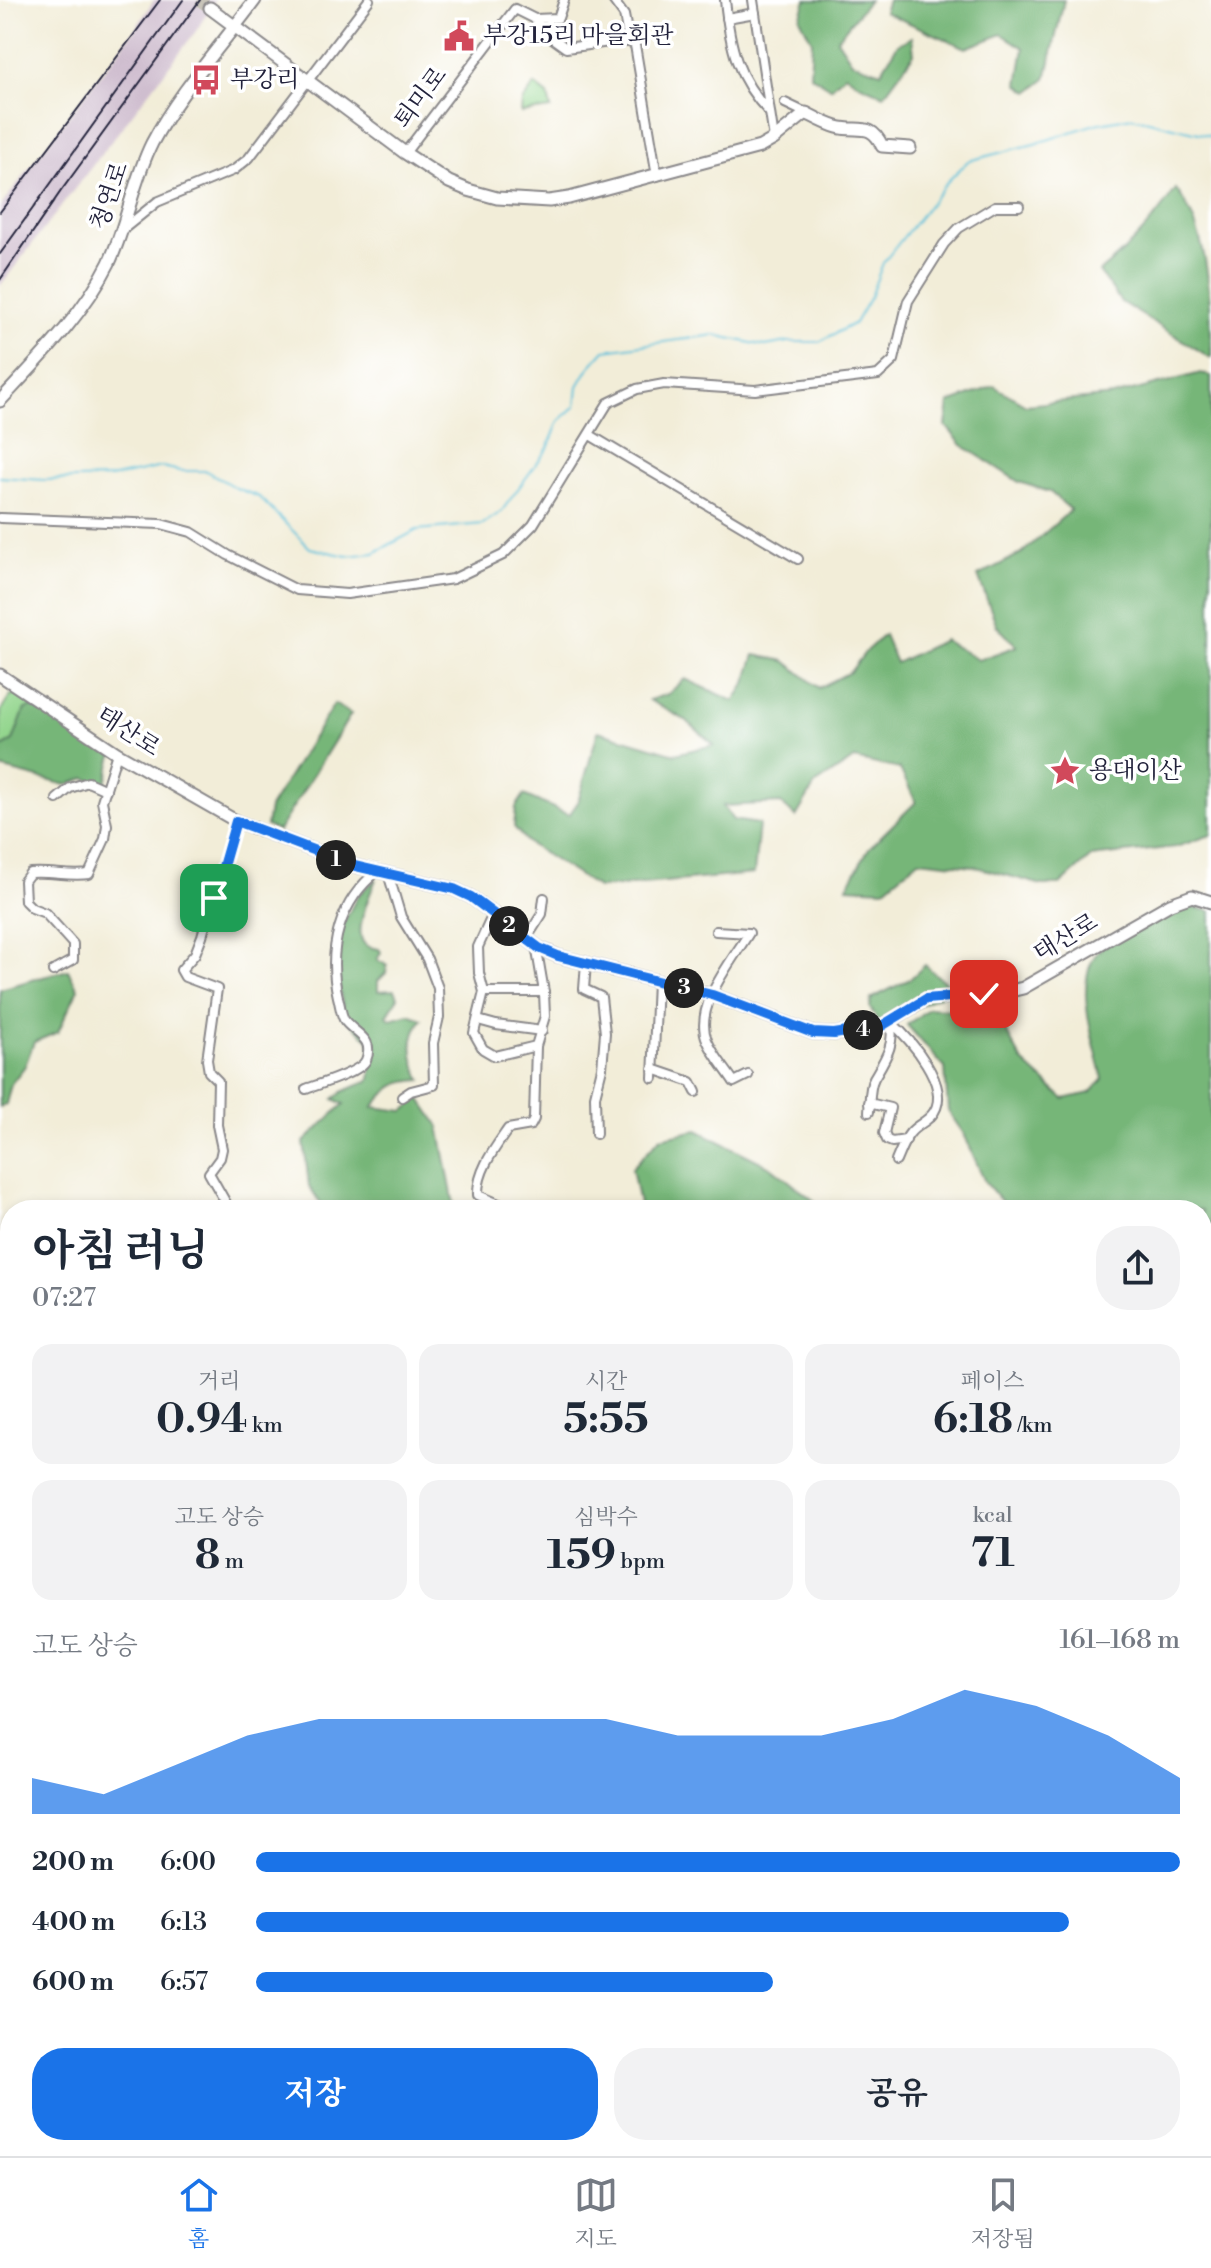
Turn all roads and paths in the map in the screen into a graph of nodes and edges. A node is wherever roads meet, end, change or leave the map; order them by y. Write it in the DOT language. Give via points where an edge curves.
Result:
graph roads {
  1 [pos="255,0"];
  2 [pos="369,0"];
  3 [pos="521,0"];
  4 [pos="564,0"];
  5 [pos="613,0"];
  6 [pos="725,0"];
  7 [pos="753,0"];
  8 [pos="210,8"];
  9 [pos="515,9"];
  10 [pos="755,13"];
  11 [pos="727,18"];
  12 [pos="535,19"];
  13 [pos="236,26"];
  14 [pos="629,42"];
  15 [pos="309,80"];
  16 [pos="785,103"];
  17 [pos="806,113"];
  18 [pos="771,114"];
  19 [pos="774,139"];
  20 [pos="910,148"];
  21 [pos="405,153"];
  22 [pos="657,176"];
  23 [pos="1019,206"];
  24 [pos="120,233"];
  25 [pos="0,401"];
  26 [pos="590,435"];
  27 [pos="0,518"];
  28 [pos="798,559"];
  29 [pos="0,675"];
  30 [pos="117,753"];
  31 [pos="106,790"];
  32 [pos="57,799"];
  33 [pos="236,821"];
  34 [pos="383,872"];
  35 [pos="544,898"];
  36 [pos="1211,902"];
  37 [pos="493,914"];
  38 [pos="716,931"];
  39 [pos="526,939"];
  40 [pos="539,948"];
  41 [pos="586,963"];
  42 [pos="53,971"];
  43 [pos="657,981"];
  44 [pos="484,992"];
  45 [pos="544,992"];
  46 [pos="712,995"];
  47 [pos="478,1020"];
  48 [pos="890,1021"];
  49 [pos="542,1031"];
  50 [pos="536,1046"];
  51 [pos="748,1075"];
  52 [pos="306,1089"];
  53 [pos="696,1092"];
  54 [pos="402,1097"];
  55 [pos="596,1134"];
  56 [pos="906,1140"];
  57 [pos="896,1161"];
  58 [pos="224,1200"];
  59 [pos="490,1200"];
  1 -- 13 [label="street, 청연로"];
  2 -- 15 [label="street"];
  3 -- 9 [label="street, 퇴미로"];
  4 -- 12 [label="street" via="558,18"];
  5 -- 14 [label="street" via="624,15"];
  6 -- 11 [label="street"];
  7 -- 10 [label="street"];
  8 -- 13 [label="street"];
  9 -- 12 [label="street"];
  9 -- 21 [label="street, 퇴미로"];
  10 -- 11 [label="street"];
  10 -- 18 [label="street"];
  11 -- 18 [label="street" via="739,70"];
  12 -- 14 [label="street" via="566,48"];
  13 -- 15 [label="street"];
  13 -- 24 [label="street, 청연로" via="152,144"];
  14 -- 22 [label="street" via="635,45"];
  15 -- 21 [label="street"];
  15 -- 24 [label="street" via="249,158 234,170 157,202"];
  16 -- 17 [label="street"];
  17 -- 19 [label="street"];
  17 -- 20 [label="street" via="835,127 867,129 882,146"];
  18 -- 19 [label="street"];
  19 -- 22 [label="street"];
  21 -- 22 [label="street" via="468,190 522,201 569,198"];
  23 -- 26 [label="street" via="995,206 944,244 908,301 894,360 878,375 755,390 664,384 637,389 608,403"];
  24 -- 25 [label="street, 청연로" via="84,305"];
  26 -- 27 [label="street" via="533,525 503,555 453,579 347,594 297,590 191,532 161,524"];
  26 -- 28 [label="street"];
  29 -- 30 [label="street, 태산로"];
  30 -- 31 [label="street"];
  30 -- 33 [label="street, 태산로"];
  31 -- 32 [label="street" via="88,782"];
  31 -- 42 [label="street" via="105,839 89,874 30,873 24,881 25,901 45,913 73,944 73,960"];
  33 -- 34 [label="street, 태산로"];
  33 -- 58 [label="street" via="202,936 181,970 185,977 217,989 207,1060 218,1081 222,1149 209,1173"];
  34 -- 37 [label="street, 태산로" via="454,889"];
  34 -- 52 [label="street" via="361,884 350,900 332,960 344,1020 367,1041 367,1059 359,1069"];
  34 -- 54 [label="street" via="438,988 434,1085"];
  35 -- 39 [label="street" via="542,914"];
  36 -- 48 [label="street, 태산로" via="1192,896 1170,904 1023,988 926,999"];
  37 -- 39 [label="street, 태산로"];
  37 -- 44 [label="street" via="477,954"];
  38 -- 46 [label="street" via="749,933"];
  39 -- 40 [label="street, 태산로"];
  40 -- 41 [label="street, 태산로"];
  40 -- 45 [label="street"];
  41 -- 43 [label="street, 태산로"];
  41 -- 55 [label="street" via="584,989 601,997 605,1033 595,1096"];
  43 -- 46 [label="street, 태산로"];
  43 -- 53 [label="street" via="653,1074 691,1082"];
  44 -- 45 [label="street"];
  44 -- 47 [label="street"];
  45 -- 49 [label="street"];
  46 -- 48 [label="street, 태산로" via="813,1033 863,1030"];
  46 -- 51 [label="street" via="702,1025 707,1041 734,1082"];
  47 -- 49 [label="street"];
  47 -- 50 [label="street" via="477,1042 495,1056"];
  48 -- 56 [label="street" via="937,1083 939,1096 934,1113"];
  48 -- 56 [label="street" via="891,1046 873,1081 869,1107 890,1108 887,1140"];
  49 -- 50 [label="street"];
  50 -- 59 [label="street" via="534,1119 531,1125 508,1129 485,1167 478,1195"];
  56 -- 57 [label="street"];
}
